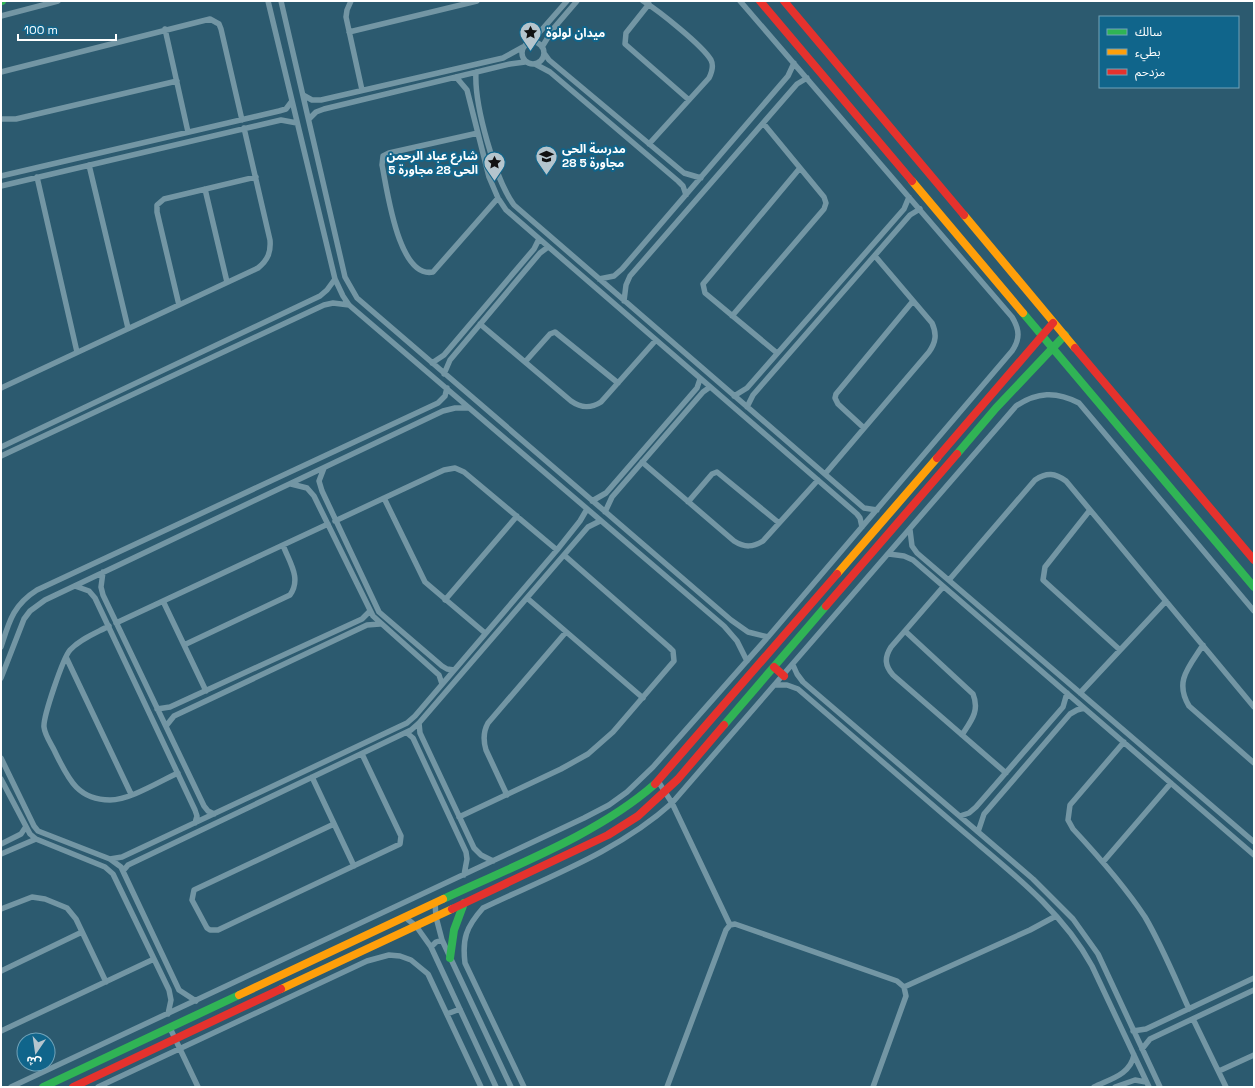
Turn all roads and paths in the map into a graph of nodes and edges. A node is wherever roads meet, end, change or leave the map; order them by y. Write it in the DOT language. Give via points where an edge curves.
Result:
graph roads {
  1 [pos="58,1"];
  2 [pos="268,1"];
  3 [pos="281,1"];
  4 [pos="351,1"];
  5 [pos="477,1"];
  6 [pos="567,1"];
  7 [pos="577,1"];
  8 [pos="643,1"];
  9 [pos="740,1"];
  10 [pos="760,1"];
  11 [pos="784,1"];
  12 [pos="649,4"];
  13 [pos="1,16"];
  14 [pos="165,29"];
  15 [pos="350,32"];
  16 [pos="531,42"];
  17 [pos="523,47"];
  18 [pos="543,50"];
  19 [pos="525,62"];
  20 [pos="794,63"];
  21 [pos="535,64"];
  22 [pos="1,72"];
  23 [pos="476,72"];
  24 [pos="456,77"];
  25 [pos="807,78"];
  26 [pos="177,81"];
  27 [pos="362,90"];
  28 [pos="303,95"];
  29 [pos="689,100"];
  30 [pos="292,101"];
  31 [pos="279,111"];
  32 [pos="309,118"];
  33 [pos="1,119"];
  34 [pos="242,120"];
  35 [pos="281,120"];
  36 [pos="297,123"];
  37 [pos="763,123"];
  38 [pos="244,128"];
  39 [pos="188,132"];
  40 [pos="478,134"];
  41 [pos="649,144"];
  42 [pos="89,165"];
  43 [pos="800,168"];
  44 [pos="1,176"];
  45 [pos="37,177"];
  46 [pos="256,177"];
  47 [pos="701,178"];
  48 [pos="1,186"];
  49 [pos="205,190"];
  50 [pos="686,195"];
  51 [pos="909,197"];
  52 [pos="498,198"];
  53 [pos="920,209"];
  54 [pos="333,225"];
  55 [pos="322,227"];
  56 [pos="538,239"];
  57 [pos="548,247"];
  58 [pos="875,256"];
  59 [pos="335,279"];
  60 [pos="599,280"];
  61 [pos="227,282"];
  62 [pos="624,301"];
  63 [pos="913,301"];
  64 [pos="179,305"];
  65 [pos="349,305"];
  66 [pos="732,316"];
  67 [pos="1053,323"];
  68 [pos="480,324"];
  69 [pos="128,328"];
  70 [pos="1043,335"];
  71 [pos="1065,335"];
  72 [pos="656,340"];
  73 [pos="1053,347"];
  74 [pos="77,352"];
  75 [pos="778,353"];
  76 [pos="525,362"];
  77 [pos="432,363"];
  78 [pos="444,374"];
  79 [pos="700,379"];
  80 [pos="618,383"];
  81 [pos="710,387"];
  82 [pos="1,388"];
  83 [pos="125,388"];
  84 [pos="447,388"];
  85 [pos="129,396"];
  86 [pos="734,396"];
  87 [pos="986,401"];
  88 [pos="747,407"];
  89 [pos="469,408"];
  90 [pos="996,408"];
  91 [pos="864,428"];
  92 [pos="1,447"];
  93 [pos="1,456"];
  94 [pos="642,462"];
  95 [pos="549,464"];
  96 [pos="324,468"];
  97 [pos="543,471"];
  98 [pos="824,474"];
  99 [pos="818,480"];
  100 [pos="290,484"];
  101 [pos="384,498"];
  102 [pos="592,501"];
  103 [pos="688,502"];
  104 [pos="587,509"];
  105 [pos="877,510"];
  106 [pos="1090,510"];
  107 [pos="605,512"];
  108 [pos="517,516"];
  109 [pos="335,520"];
  110 [pos="600,521"];
  111 [pos="780,523"];
  112 [pos="328,524"];
  113 [pos="577,526"];
  114 [pos="862,527"];
  115 [pos="910,530"];
  116 [pos="584,531"];
  117 [pos="282,545"];
  118 [pos="557,550"];
  119 [pos="889,554"];
  120 [pos="564,555"];
  121 [pos="1254,560"];
  122 [pos="103,572"];
  123 [pos="949,580"];
  124 [pos="75,586"];
  125 [pos="943,586"];
  126 [pos="1254,587"];
  127 [pos="527,598"];
  128 [pos="445,600"];
  129 [pos="163,601"];
  130 [pos="1166,601"];
  131 [pos="1254,611"];
  132 [pos="369,612"];
  133 [pos="116,623"];
  134 [pos="380,624"];
  135 [pos="109,626"];
  136 [pos="905,631"];
  137 [pos="566,632"];
  138 [pos="485,633"];
  139 [pos="768,637"];
  140 [pos="184,644"];
  141 [pos="1203,645"];
  142 [pos="1,647"];
  143 [pos="1120,650"];
  144 [pos="66,657"];
  145 [pos="747,661"];
  146 [pos="3,665"];
  147 [pos="793,665"];
  148 [pos="774,667"];
  149 [pos="454,670"];
  150 [pos="784,676"];
  151 [pos="1,678"];
  152 [pos="442,684"];
  153 [pos="776,685"];
  154 [pos="206,691"];
  155 [pos="1067,693"];
  156 [pos="1080,693"];
  157 [pos="643,698"];
  158 [pos="1254,706"];
  159 [pos="157,708"];
  160 [pos="1084,708"];
  161 [pos="419,723"];
  162 [pos="166,726"];
  163 [pos="407,733"];
  164 [pos="962,735"];
  165 [pos="1124,742"];
  166 [pos="362,754"];
  167 [pos="1,758"];
  168 [pos="332,758"];
  169 [pos="1254,763"];
  170 [pos="336,766"];
  171 [pos="178,773"];
  172 [pos="1006,773"];
  173 [pos="312,777"];
  174 [pos="1,779"];
  175 [pos="658,781"];
  176 [pos="1171,783"];
  177 [pos="665,792"];
  178 [pos="130,794"];
  179 [pos="507,795"];
  180 [pos="672,803"];
  181 [pos="214,814"];
  182 [pos="960,816"];
  183 [pos="459,817"];
  184 [pos="195,823"];
  185 [pos="334,824"];
  186 [pos="25,828"];
  187 [pos="978,832"];
  188 [pos="36,839"];
  189 [pos="1254,842"];
  190 [pos="1,844"];
  191 [pos="1,854"];
  192 [pos="1254,855"];
  193 [pos="110,859"];
  194 [pos="493,861"];
  195 [pos="1103,862"];
  196 [pos="354,866"];
  197 [pos="123,871"];
  198 [pos="464,875"];
  199 [pos="435,903"];
  200 [pos="464,903"];
  201 [pos="1,909"];
  202 [pos="1056,916"];
  203 [pos="436,917"];
  204 [pos="406,918"];
  205 [pos="730,925"];
  206 [pos="416,926"];
  207 [pos="82,932"];
  208 [pos="442,940"];
  209 [pos="431,947"];
  210 [pos="450,958"];
  211 [pos="154,960"];
  212 [pos="1,971"];
  213 [pos="1254,978"];
  214 [pos="106,982"];
  215 [pos="904,987"];
  216 [pos="1254,990"];
  217 [pos="482,997"];
  218 [pos="196,1001"];
  219 [pos="471,1003"];
  220 [pos="460,1009"];
  221 [pos="1189,1009"];
  222 [pos="168,1014"];
  223 [pos="447,1014"];
  224 [pos="1194,1019"];
  225 [pos="170,1028"];
  226 [pos="1,1031"];
  227 [pos="1133,1031"];
  228 [pos="175,1039"];
  229 [pos="180,1049"];
  230 [pos="1142,1049"];
  231 [pos="1134,1055"];
  232 [pos="1254,1055"];
  233 [pos="1219,1071"];
  234 [pos="1106,1081"];
  235 [pos="1148,1084"];
  236 [pos="11,1087"];
  237 [pos="43,1087"];
  238 [pos="73,1087"];
  239 [pos="98,1087"];
  240 [pos="198,1087"];
  241 [pos="481,1087"];
  242 [pos="496,1087"];
  243 [pos="511,1087"];
  244 [pos="524,1087"];
  245 [pos="666,1087"];
  246 [pos="873,1087"];
  247 [pos="1094,1087"];
  248 [pos="1109,1087"];
  249 [pos="1115,1087"];
  250 [pos="1160,1087"];
  251 [pos="1226,1087"];
  1 -- 13 [label="street"];
  2 -- 30 [label="street"];
  3 -- 28 [label="street"];
  4 -- 15 [label="street" via="346,17"];
  5 -- 15 [label="street"];
  6 -- 16 [label="street"];
  7 -- 18 [label="street" via="553,29"];
  8 -- 12 [label="street"];
  9 -- 20 [label="street"];
  10 -- 70 [label="street"];
  11 -- 67 [label="street"];
  12 -- 29 [label="street" via="711,60 711,74"];
  12 -- 29 [label="street" via="626,33 625,44"];
  14 -- 22 [label="street"];
  14 -- 26 [label="street"];
  14 -- 34 [label="street" via="204,19 219,24"];
  15 -- 27 [label="street"];
  16 -- 17 [label="street"];
  16 -- 18 [label="street" via="537,43"];
  17 -- 19 [label="street" via="522,57"];
  17 -- 27 [label="street" via="502,58"];
  18 -- 21 [label="street" via="540,62"];
  18 -- 41 [label="street" via="549,60"];
  19 -- 21 [label="street"];
  19 -- 23 [label="street"];
  20 -- 25 [label="street"];
  20 -- 47 [label="street" via="788,76"];
  21 -- 50 [label="street" via="550,72 678,181"];
  23 -- 24 [label="street"];
  23 -- 60 [label="street" via="477,99 494,166 507,195 523,214"];
  24 -- 32 [label="street" via="324,109"];
  24 -- 40 [label="street" via="467,90"];
  25 -- 37 [label="street" via="797,84"];
  25 -- 51 [label="street"];
  26 -- 33 [label="street" via="16,119"];
  26 -- 39 [label="street"];
  27 -- 28 [label="street" via="316,100"];
  28 -- 32 [label="street"];
  29 -- 41 [label="street"];
  30 -- 31 [label="street" via="286,109"];
  30 -- 36 [label="street"];
  31 -- 34 [label="street"];
  31 -- 35 [label="street"];
  32 -- 54 [label="street"];
  34 -- 39 [label="street"];
  35 -- 36 [label="street"];
  35 -- 38 [label="street"];
  36 -- 55 [label="street"];
  37 -- 43 [label="street"];
  37 -- 62 [label="street" via="630,276"];
  38 -- 42 [label="street"];
  38 -- 46 [label="street"];
  39 -- 44 [label="street"];
  40 -- 52 [label="street" via="488,178"];
  40 -- 52 [label="street" via="389,153 382,158 402,249 421,270 433,272"];
  41 -- 47 [label="street" via="684,173"];
  42 -- 45 [label="street"];
  42 -- 69 [label="street"];
  43 -- 66 [label="street" via="824,197 825,206"];
  43 -- 66 [label="street" via="704,281 702,287 705,293"];
  45 -- 48 [label="street"];
  45 -- 74 [label="street"];
  46 -- 49 [label="street"];
  46 -- 61 [label="street" via="270,240 269,256 258,268"];
  47 -- 50 [label="street"];
  49 -- 61 [label="street"];
  49 -- 64 [label="street" via="161,200 157,205"];
  50 -- 60 [label="street" via="622,269 614,276"];
  51 -- 53 [label="street"];
  51 -- 75 [label="street" via="904,209"];
  52 -- 56 [label="street"];
  53 -- 58 [label="street" via="910,215"];
  53 -- 105 [label="street" via="1012,317 1019,334 1012,351"];
  54 -- 55 [label="street"];
  54 -- 77 [label="street" via="344,276 357,298"];
  55 -- 59 [label="street"];
  56 -- 57 [label="street"];
  56 -- 77 [label="street" via="534,249 444,355"];
  57 -- 68 [label="street" via="540,253"];
  57 -- 72 [label="street"];
  58 -- 63 [label="street"];
  58 -- 88 [label="street" via="753,395"];
  59 -- 65 [label="street"];
  59 -- 83 [label="street" via="320,296"];
  60 -- 62 [label="street"];
  61 -- 64 [label="street"];
  62 -- 86 [label="street"];
  63 -- 91 [label="street" via="932,323 935,342"];
  63 -- 91 [label="street" via="836,394 838,404"];
  64 -- 69 [label="street"];
  65 -- 84 [label="street"];
  65 -- 85 [label="street" via="324,305"];
  66 -- 75 [label="street"];
  67 -- 70 [label="street"];
  67 -- 71 [label="street"];
  68 -- 76 [label="street"];
  68 -- 78 [label="street" via="450,360"];
  69 -- 74 [label="street"];
  70 -- 73 [label="street"];
  70 -- 87 [label="street"];
  71 -- 73 [label="street"];
  71 -- 121 [label="street"];
  72 -- 79 [label="street"];
  72 -- 80 [label="street"];
  73 -- 90 [label="street"];
  73 -- 126 [label="street"];
  74 -- 82 [label="street"];
  75 -- 86 [label="street" via="744,391"];
  76 -- 80 [label="street" via="571,401 582,407 595,406 601,402"];
  76 -- 80 [label="street" via="550,334 558,333"];
  77 -- 78 [label="street"];
  78 -- 95 [label="street"];
  79 -- 81 [label="street"];
  79 -- 102 [label="street" via="697,388 606,493"];
  81 -- 94 [label="street"];
  81 -- 99 [label="street"];
  83 -- 85 [label="street"];
  83 -- 92 [label="street"];
  84 -- 89 [label="street"];
  84 -- 142 [label="street" via="445,396 438,403 37,590 20,603 14,612"];
  85 -- 93 [label="street"];
  86 -- 88 [label="street"];
  87 -- 90 [label="street"];
  87 -- 175 [label="street"];
  88 -- 98 [label="street"];
  89 -- 96 [label="street" via="443,411"];
  89 -- 97 [label="street"];
  90 -- 148 [label="street"];
  91 -- 98 [label="street"];
  94 -- 103 [label="street"];
  94 -- 107 [label="street" via="612,497"];
  95 -- 97 [label="street"];
  95 -- 102 [label="street"];
  96 -- 100 [label="street"];
  96 -- 109 [label="street" via="320,476 320,486"];
  97 -- 104 [label="street"];
  98 -- 105 [label="street" via="864,508"];
  99 -- 111 [label="street"];
  99 -- 114 [label="street" via="859,516"];
  100 -- 112 [label="street" via="303,486 311,492"];
  100 -- 122 [label="street"];
  101 -- 108 [label="street" via="444,470 455,468 464,472"];
  101 -- 109 [label="street"];
  101 -- 128 [label="street" via="420,575 427,585"];
  102 -- 107 [label="street"];
  103 -- 111 [label="street" via="734,541 746,546 757,545 763,541"];
  103 -- 111 [label="street" via="712,474 720,472"];
  104 -- 110 [label="street"];
  104 -- 113 [label="street"];
  105 -- 114 [label="street"];
  106 -- 123 [label="street" via="1059,476 1043,475"];
  106 -- 130 [label="street"];
  106 -- 143 [label="street" via="1045,567 1043,580"];
  107 -- 139 [label="street" via="736,624 748,632"];
  108 -- 118 [label="street"];
  108 -- 128 [label="street"];
  109 -- 149 [label="street" via="379,612 442,666"];
  110 -- 116 [label="street"];
  110 -- 145 [label="street" via="724,626 737,641"];
  112 -- 117 [label="street"];
  112 -- 132 [label="street"];
  113 -- 116 [label="street"];
  113 -- 118 [label="street"];
  114 -- 139 [label="street"];
  115 -- 119 [label="street"];
  115 -- 123 [label="street" via="915,550"];
  115 -- 131 [label="street" via="1016,406 1040,394 1067,397 1079,403 1088,413"];
  116 -- 120 [label="street"];
  117 -- 129 [label="street"];
  117 -- 140 [label="street" via="296,576 295,586 290,595"];
  118 -- 138 [label="street"];
  119 -- 125 [label="street" via="913,560"];
  119 -- 147 [label="street"];
  120 -- 127 [label="street"];
  120 -- 157 [label="street" via="673,651 671,666"];
  122 -- 124 [label="street"];
  122 -- 133 [label="street" via="102,591"];
  123 -- 156 [label="street"];
  124 -- 135 [label="street" via="93,594"];
  124 -- 146 [label="street" via="45,600 30,611"];
  125 -- 136 [label="street"];
  125 -- 155 [label="street"];
  127 -- 137 [label="street"];
  127 -- 161 [label="street"];
  128 -- 138 [label="street"];
  129 -- 133 [label="street"];
  129 -- 140 [label="street"];
  130 -- 141 [label="street"];
  130 -- 143 [label="street"];
  132 -- 134 [label="street"];
  132 -- 154 [label="street" via="362,619"];
  133 -- 159 [label="street"];
  134 -- 152 [label="street" via="439,675"];
  134 -- 162 [label="street" via="367,625 174,716"];
  135 -- 144 [label="street" via="78,644"];
  135 -- 171 [label="street"];
  136 -- 164 [label="street" via="974,694 976,710"];
  136 -- 164 [label="street" via="887,653 886,665"];
  137 -- 157 [label="street"];
  137 -- 179 [label="street" via="485,729 486,750"];
  138 -- 149 [label="street"];
  139 -- 145 [label="street"];
  140 -- 154 [label="street"];
  141 -- 158 [label="street"];
  141 -- 169 [label="street" via="1183,677 1184,698 1189,706"];
  143 -- 156 [label="street"];
  144 -- 178 [label="street"];
  144 -- 178 [label="street" via="45,719 46,734 68,779 77,789 108,800 120,799"];
  145 -- 194 [label="street" via="627,792 596,812"];
  146 -- 151 [label="street"];
  147 -- 150 [label="street"];
  147 -- 182 [label="street" via="803,682"];
  148 -- 150 [label="street"];
  148 -- 177 [label="street"];
  149 -- 152 [label="street"];
  150 -- 153 [label="street"];
  152 -- 168 [label="street" via="407,723"];
  153 -- 180 [label="street"];
  153 -- 202 [label="street" via="798,689 1026,885"];
  154 -- 159 [label="street" via="167,709"];
  155 -- 160 [label="street"];
  155 -- 172 [label="street" via="1063,707"];
  156 -- 189 [label="street"];
  157 -- 179 [label="street" via="611,734 588,754"];
  159 -- 162 [label="street"];
  160 -- 165 [label="street"];
  160 -- 187 [label="street" via="1070,714 984,814"];
  161 -- 163 [label="street"];
  161 -- 183 [label="street" via="420,733"];
  162 -- 181 [label="street" via="204,806"];
  163 -- 166 [label="street"];
  163 -- 198 [label="street" via="413,738 466,852"];
  164 -- 172 [label="street"];
  165 -- 176 [label="street"];
  165 -- 195 [label="street" via="1068,810 1070,825"];
  166 -- 170 [label="street"];
  166 -- 196 [label="street" via="402,839 398,845"];
  167 -- 193 [label="street" via="38,831"];
  168 -- 170 [label="street"];
  168 -- 181 [label="street"];
  170 -- 173 [label="street"];
  171 -- 178 [label="street"];
  171 -- 184 [label="street" via="196,813"];
  172 -- 182 [label="street" via="972,810"];
  173 -- 185 [label="street"];
  173 -- 197 [label="street" via="128,865"];
  174 -- 186 [label="street"];
  175 -- 177 [label="street"];
  175 -- 199 [label="street" via="629,806 596,827"];
  176 -- 192 [label="street"];
  176 -- 195 [label="street"];
  177 -- 180 [label="street"];
  177 -- 200 [label="street" via="638,816 608,835"];
  179 -- 183 [label="street"];
  180 -- 205 [label="street"];
  180 -- 217 [label="street" via="628,837 483,908 466,933 464,948 465,963"];
  181 -- 184 [label="street"];
  182 -- 187 [label="street"];
  183 -- 194 [label="street" via="476,850"];
  184 -- 193 [label="street" via="122,857"];
  185 -- 196 [label="street"];
  185 -- 196 [label="street" via="197,888 192,893 192,900 207,928 214,931"];
  186 -- 188 [label="street"];
  186 -- 190 [label="street" via="21,834"];
  187 -- 227 [label="street" via="1033,879 1073,919 1098,954"];
  188 -- 191 [label="street"];
  188 -- 211 [label="street" via="111,871"];
  193 -- 197 [label="street" via="118,863"];
  194 -- 198 [label="street"];
  195 -- 221 [label="street" via="1126,889 1145,918 1162,948"];
  197 -- 218 [label="street" via="179,990"];
  198 -- 218 [label="street"];
  199 -- 203 [label="street"];
  199 -- 204 [label="street"];
  200 -- 203 [label="street"];
  200 -- 210 [label="street" via="454,930"];
  201 -- 207 [label="street" via="26,898 39,897 71,911"];
  202 -- 215 [label="street"];
  202 -- 231 [label="street" via="1084,950"];
  203 -- 206 [label="street"];
  203 -- 208 [label="street"];
  204 -- 206 [label="street"];
  204 -- 225 [label="street"];
  205 -- 215 [label="street" via="735,924 900,982"];
  205 -- 245 [label="street"];
  206 -- 209 [label="street"];
  206 -- 228 [label="street"];
  207 -- 212 [label="street"];
  207 -- 214 [label="street"];
  208 -- 209 [label="street"];
  208 -- 210 [label="street"];
  209 -- 220 [label="street"];
  210 -- 219 [label="street"];
  211 -- 214 [label="street"];
  211 -- 222 [label="street" via="170,994"];
  213 -- 221 [label="street"];
  214 -- 226 [label="street"];
  215 -- 246 [label="street" via="906,996"];
  216 -- 224 [label="street"];
  217 -- 219 [label="street"];
  217 -- 244 [label="street"];
  218 -- 222 [label="street"];
  219 -- 243 [label="street"];
  220 -- 223 [label="street"];
  220 -- 242 [label="street"];
  221 -- 227 [label="street" via="1143,1030"];
  222 -- 236 [label="street"];
  223 -- 229 [label="street" via="428,974 411,960 389,955 367,961"];
  223 -- 241 [label="street"];
  224 -- 230 [label="street" via="1150,1039"];
  224 -- 233 [label="street"];
  225 -- 228 [label="street"];
  225 -- 237 [label="street"];
  227 -- 230 [label="street"];
  228 -- 229 [label="street"];
  228 -- 238 [label="street"];
  229 -- 239 [label="street"];
  229 -- 240 [label="street"];
  230 -- 250 [label="street"];
  231 -- 234 [label="street" via="1125,1072"];
  231 -- 235 [label="street"];
  232 -- 233 [label="street"];
  233 -- 251 [label="street"];
  234 -- 247 [label="street"];
  234 -- 248 [label="street"];
  235 -- 249 [label="street" via="1129,1081"];
}
